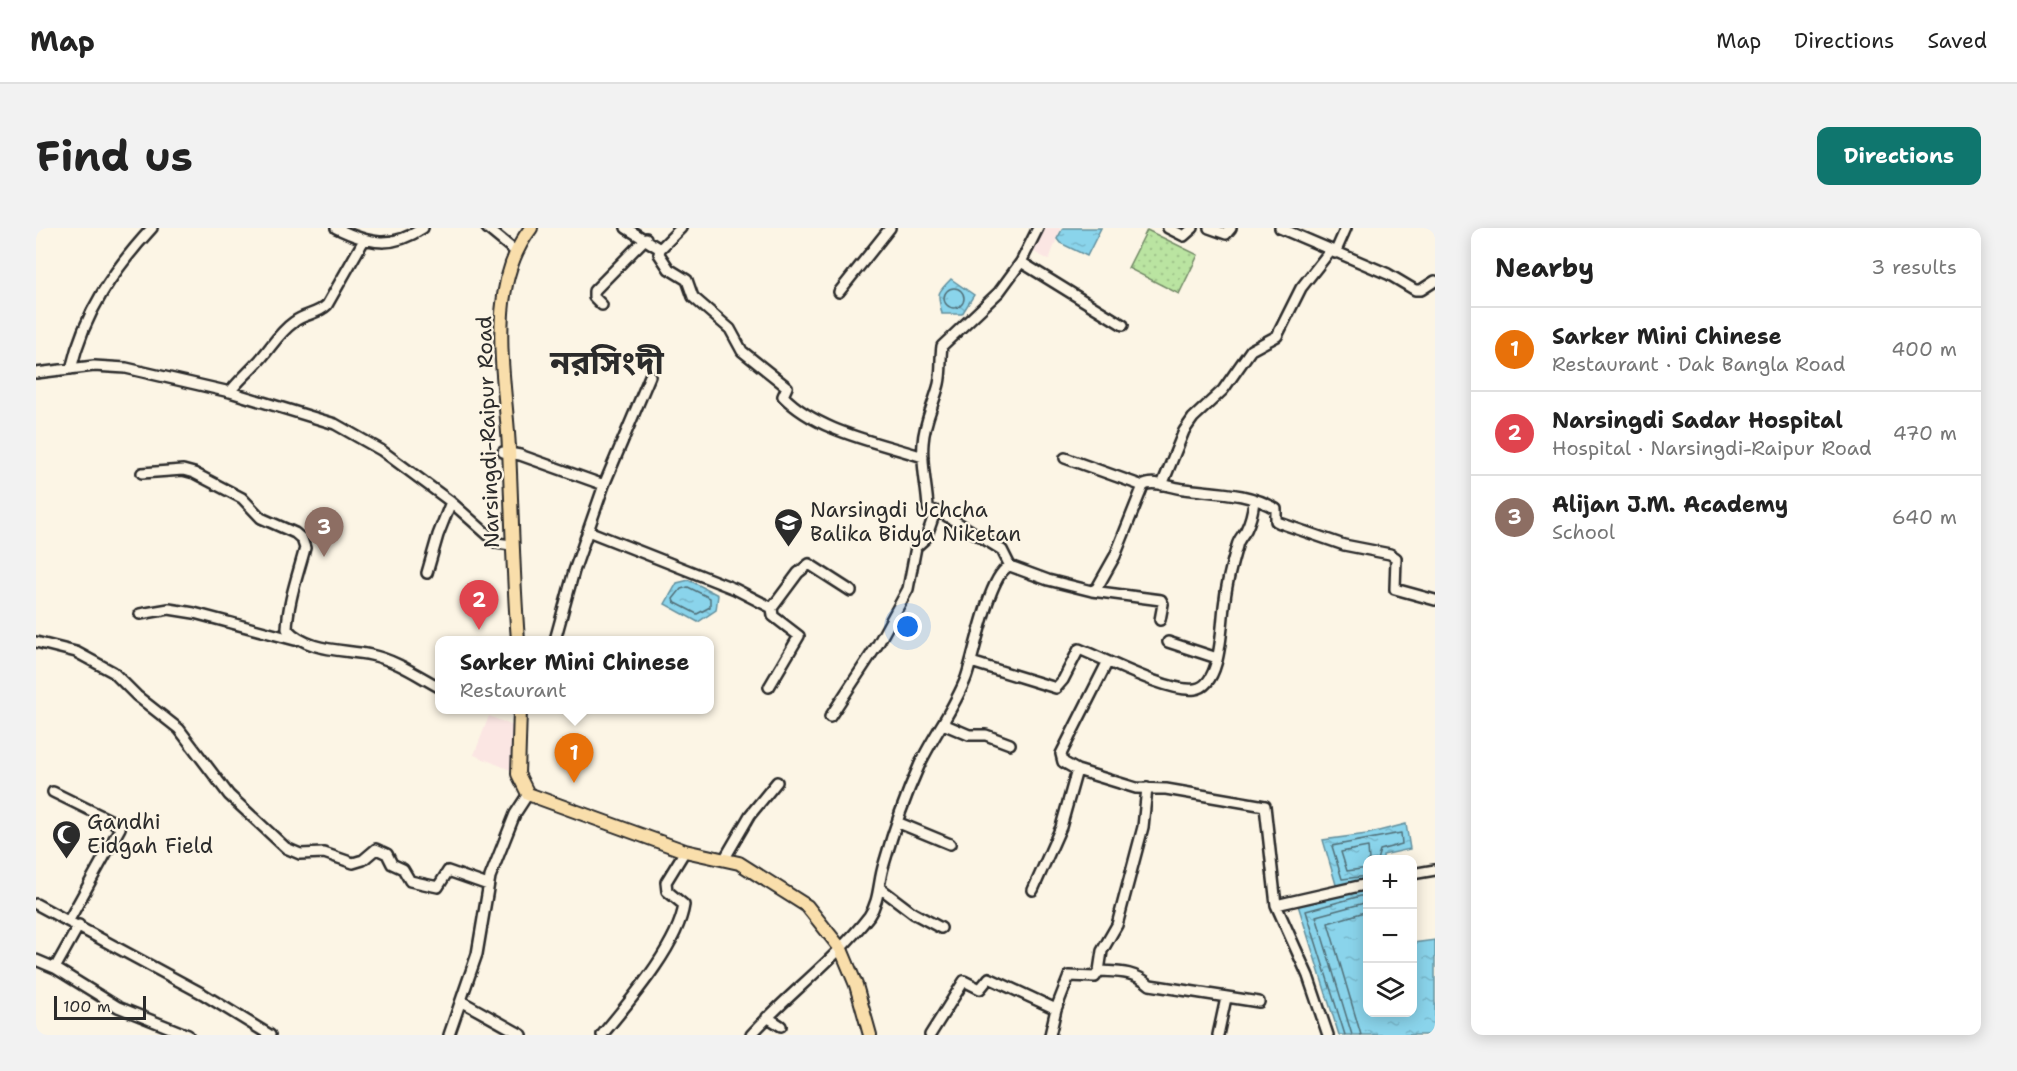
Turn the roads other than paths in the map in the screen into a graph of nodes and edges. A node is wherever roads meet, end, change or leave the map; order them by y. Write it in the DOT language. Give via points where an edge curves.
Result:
graph roads {
  1 [pos="152,228"];
  2 [pos="336,228"];
  3 [pos="423,228"];
  4 [pos="487,228"];
  5 [pos="524,228"];
  6 [pos="531,228"];
  7 [pos="627,228"];
  8 [pos="681,228"];
  9 [pos="890,228"];
  10 [pos="1038,228"];
  11 [pos="1168,228"];
  12 [pos="1193,228"];
  13 [pos="1209,228"];
  14 [pos="1231,228"];
  15 [pos="1280,228"];
  16 [pos="1346,228"];
  17 [pos="646,238"];
  18 [pos="364,240"];
  19 [pos="660,249"];
  20 [pos="513,250"];
  21 [pos="1332,252"];
  22 [pos="1021,262"];
  23 [pos="1435,281"];
  24 [pos="839,292"];
  25 [pos="602,305"];
  26 [pos="1123,325"];
  27 [pos="71,369"];
  28 [pos="36,373"];
  29 [pos="650,376"];
  30 [pos="230,392"];
  31 [pos="506,452"];
  32 [pos="922,457"];
  33 [pos="1065,458"];
  34 [pos="142,473"];
  35 [pos="604,485"];
  36 [pos="1162,485"];
  37 [pos="1143,486"];
  38 [pos="1254,500"];
  39 [pos="452,502"];
  40 [pos="935,512"];
  41 [pos="588,531"];
  42 [pos="508,545"];
  43 [pos="1010,566"];
  44 [pos="428,573"];
  45 [pos="851,591"];
  46 [pos="1092,591"];
  47 [pos="1435,600"];
  48 [pos="772,608"];
  49 [pos="140,614"];
  50 [pos="1160,620"];
  51 [pos="512,636"];
  52 [pos="518,636"];
  53 [pos="556,636"];
  54 [pos="297,640"];
  55 [pos="36,642"];
  56 [pos="1168,642"];
  57 [pos="1217,658"];
  58 [pos="971,662"];
  59 [pos="1107,663"];
  60 [pos="435,685"];
  61 [pos="770,687"];
  62 [pos="514,714"];
  63 [pos="520,714"];
  64 [pos="830,717"];
  65 [pos="943,724"];
  66 [pos="1010,744"];
  67 [pos="518,761"];
  68 [pos="1077,770"];
  69 [pos="777,782"];
  70 [pos="1147,788"];
  71 [pos="52,792"];
  72 [pos="528,794"];
  73 [pos="899,823"];
  74 [pos="950,844"];
  75 [pos="685,851"];
  76 [pos="725,858"];
  77 [pos="1435,870"];
  78 [pos="1417,873"];
  79 [pos="489,885"];
  80 [pos="1363,885"];
  81 [pos="880,888"];
  82 [pos="1033,890"];
  83 [pos="36,904"];
  84 [pos="1276,905"];
  85 [pos="69,920"];
  86 [pos="79,926"];
  87 [pos="941,928"];
  88 [pos="841,949"];
  89 [pos="36,960"];
  90 [pos="55,968"];
  91 [pos="1098,972"];
  92 [pos="1226,998"];
  93 [pos="461,1001"];
  94 [pos="1259,1002"];
  95 [pos="1056,1009"];
  96 [pos="767,1017"];
  97 [pos="781,1026"];
  98 [pos="188,1035"];
  99 [pos="270,1035"];
  100 [pos="449,1035"];
  101 [pos="522,1035"];
  102 [pos="602,1035"];
  103 [pos="751,1035"];
  104 [pos="870,1035"];
  105 [pos="930,1035"];
  106 [pos="1050,1035"];
  107 [pos="1218,1035"];
  108 [pos="1328,1035"];
  1 -- 27 [label="street" via="121,261 85,321"];
  2 -- 18 [label="street"];
  3 -- 18 [label="street" via="398,241"];
  4 -- 20 [label="street"];
  5 -- 20 [label="main road, Narsingdi-Raipur Road"];
  6 -- 20 [label="main road, Narsingdi-Raipur Road"];
  7 -- 17 [label="street"];
  8 -- 19 [label="street"];
  9 -- 24 [label="street"];
  10 -- 22 [label="street"];
  11 -- 12 [label="street" via="1183,236"];
  13 -- 14 [label="street" via="1226,234"];
  15 -- 21 [label="street"];
  16 -- 21 [label="street"];
  17 -- 19 [label="street"];
  17 -- 25 [label="street" via="594,291"];
  18 -- 30 [label="street" via="322,311 296,320 279,333"];
  19 -- 32 [label="street" via="669,269 687,280 693,297 730,329 742,351 787,387 783,396 790,403 828,426"];
  20 -- 31 [label="main road, Narsingdi-Raipur Road" via="503,314"];
  21 -- 23 [label="street" via="1388,274 1418,291"];
  21 -- 36 [label="street" via="1301,288 1277,336 1251,350 1222,390 1193,418"];
  22 -- 26 [label="street"];
  22 -- 32 [label="street" via="989,304 942,346 939,381 929,409"];
  27 -- 28 [label="street"];
  27 -- 30 [label="street" via="126,368"];
  29 -- 35 [label="street"];
  30 -- 39 [label="street" via="335,424"];
  31 -- 35 [label="street"];
  31 -- 42 [label="main road, Narsingdi-Raipur Road"];
  32 -- 40 [label="street" via="928,508"];
  33 -- 37 [label="street"];
  34 -- 54 [label="street" via="194,473 242,498 261,518 302,539 305,548 287,622 287,629"];
  35 -- 41 [label="street"];
  36 -- 37 [label="street"];
  36 -- 38 [label="street" via="1212,490"];
  37 -- 46 [label="street" via="1110,566"];
  38 -- 47 [label="street" via="1276,509 1276,521 1280,524 1394,556 1395,589"];
  38 -- 57 [label="street" via="1252,516 1237,543"];
  39 -- 42 [label="street" via="485,534"];
  39 -- 44 [label="street"];
  40 -- 43 [label="street" via="1002,550"];
  40 -- 64 [label="street" via="926,538 916,547 908,589 878,644"];
  41 -- 48 [label="street" via="735,589"];
  41 -- 53 [label="street"];
  42 -- 51 [label="main road, Narsingdi-Raipur Road"];
  42 -- 52 [label="main road, Narsingdi-Raipur Road"];
  43 -- 46 [label="street"];
  43 -- 58 [label="street" via="999,576"];
  45 -- 48 [label="street" via="809,564"];
  46 -- 50 [label="street" via="1161,600"];
  48 -- 61 [label="street" via="773,616 799,636"];
  49 -- 54 [label="street" via="169,609 194,613"];
  54 -- 60 [label="street" via="370,655"];
  55 -- 79 [label="street" via="76,652 113,672 179,729 229,795 294,853 324,853 353,863 376,849 403,869 410,881 438,887 448,871"];
  56 -- 57 [label="street"];
  57 -- 59 [label="street" via="1210,679 1197,689 1168,684"];
  58 -- 59 [label="street" via="1056,688 1079,649"];
  58 -- 65 [label="street"];
  59 -- 68 [label="street" via="1061,754 1063,762"];
  62 -- 67 [label="main road"];
  63 -- 67 [label="main road"];
  65 -- 66 [label="street" via="969,735 986,735"];
  65 -- 73 [label="street" via="919,766"];
  67 -- 72 [label="main road" via="521,785"];
  68 -- 70 [label="street"];
  68 -- 82 [label="street" via="1061,827"];
  69 -- 76 [label="street" via="750,815"];
  70 -- 84 [label="street" via="1265,806"];
  70 -- 91 [label="street" via="1143,827 1117,924 1102,951"];
  71 -- 85 [label="street" via="120,828"];
  72 -- 75 [label="main road"];
  72 -- 79 [label="street" via="515,814"];
  73 -- 74 [label="street"];
  73 -- 81 [label="street" via="881,873"];
  75 -- 76 [label="main road"];
  75 -- 102 [label="street" via="666,882 667,891 684,905 670,942"];
  76 -- 88 [label="main road" via="755,871 807,906"];
  77 -- 78 [label="street"];
  79 -- 93 [label="street" via="477,954"];
  80 -- 84 [label="street"];
  81 -- 87 [label="street"];
  81 -- 88 [label="street" via="869,915"];
  83 -- 85 [label="street"];
  84 -- 108 [label="street" via="1308,976"];
  85 -- 86 [label="street"];
  86 -- 90 [label="street"];
  86 -- 99 [label="street"];
  88 -- 96 [label="street"];
  88 -- 104 [label="main road"];
  89 -- 90 [label="street"];
  90 -- 98 [label="street" via="118,1007"];
  91 -- 92 [label="street" via="1129,973 1150,985"];
  91 -- 95 [label="street" via="1095,977 1069,976"];
  92 -- 94 [label="street"];
  92 -- 107 [label="street"];
  93 -- 100 [label="street"];
  93 -- 101 [label="street"];
  95 -- 105 [label="street" via="989,978 980,989 964,981"];
  95 -- 106 [label="street"];
  96 -- 97 [label="street"];
  96 -- 103 [label="street"];
}
